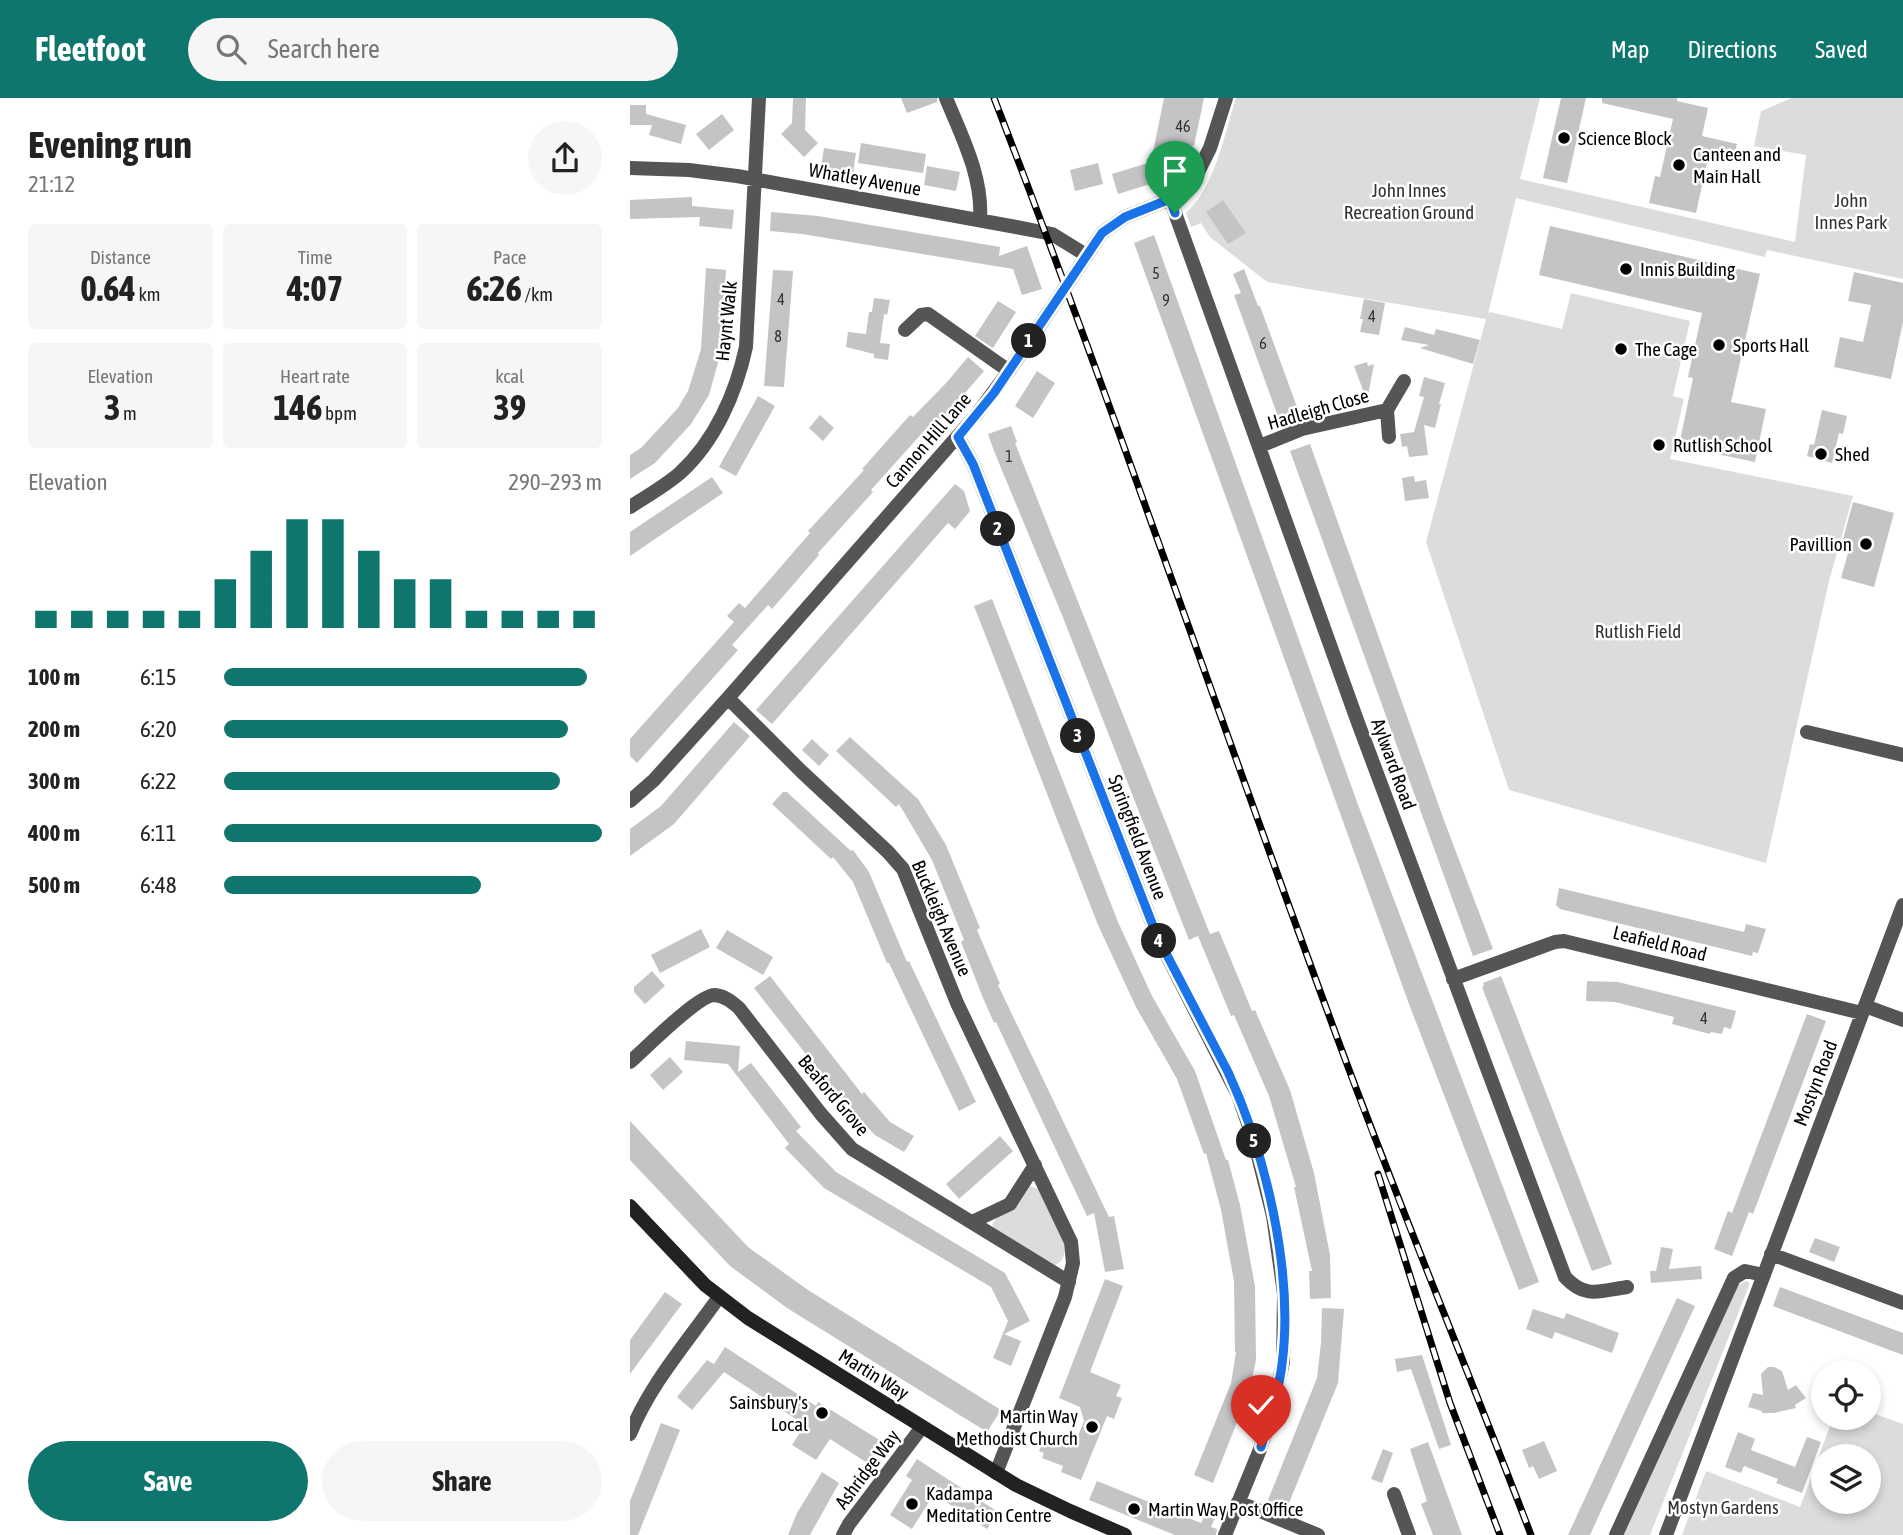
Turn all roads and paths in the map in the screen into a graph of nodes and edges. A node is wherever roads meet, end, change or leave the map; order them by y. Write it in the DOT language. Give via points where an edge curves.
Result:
graph roads {
  1 [pos="759,98"];
  2 [pos="946,98"];
  3 [pos="1226,98"];
  4 [pos="630,167"];
  5 [pos="755,179"];
  6 [pos="1170,199"];
  7 [pos="980,220"];
  8 [pos="1086,255"];
  9 [pos="905,330"];
  10 [pos="1009,371"];
  11 [pos="1404,381"];
  12 [pos="1387,410"];
  13 [pos="958,437"];
  14 [pos="1389,437"];
  15 [pos="1260,446"];
  16 [pos="630,507"];
  17 [pos="728,698"];
  18 [pos="1807,732"];
  19 [pos="1903,755"];
  20 [pos="630,801"];
  21 [pos="1903,905"];
  22 [pos="1453,979"];
  23 [pos="1863,1009"];
  24 [pos="1903,1020"];
  25 [pos="630,1062"];
  26 [pos="1035,1165"];
  27 [pos="630,1206"];
  28 [pos="972,1222"];
  29 [pos="1771,1254"];
  30 [pos="1764,1275"];
  31 [pos="1069,1282"];
  32 [pos="1627,1287"];
  33 [pos="719,1297"];
  34 [pos="1903,1303"];
  35 [pos="922,1427"];
  36 [pos="630,1434"];
  37 [pos="996,1473"];
  38 [pos="1394,1494"];
  39 [pos="1238,1502"];
  40 [pos="1105,1531"];
  41 [pos="843,1535"];
  42 [pos="1125,1535"];
  43 [pos="1225,1535"];
  44 [pos="1318,1535"];
  45 [pos="1409,1535"];
  46 [pos="1616,1535"];
  47 [pos="1666,1535"];
  1 -- 5 [label="street, Haynt Walk"];
  2 -- 7 [label="street" via="976,175"];
  3 -- 6 [label="street, Cannon Hill Lane" via="1197,177"];
  4 -- 5 [label="street, Whatley Avenue"];
  5 -- 7 [label="street, Whatley Avenue"];
  5 -- 16 [label="street, Haynt Walk" via="746,347 737,383 694,458 672,480"];
  6 -- 8 [label="street, Cannon Hill Lane" via="1112,224"];
  6 -- 15 [label="street, Aylward Road"];
  7 -- 8 [label="street, Whatley Avenue" via="1052,234"];
  8 -- 10 [label="street, Cannon Hill Lane"];
  9 -- 10 [label="street" via="928,314"];
  10 -- 13 [label="street, Cannon Hill Lane"];
  11 -- 12 [label="street, Hadleigh Close"];
  12 -- 14 [label="street, Hadleigh Close"];
  12 -- 15 [label="street, Hadleigh Close" via="1302,429"];
  13 -- 17 [label="street, Cannon Hill Lane"];
  13 -- 39 [label="street, Springfield Avenue" via="978,477 1152,925 1238,1095 1261,1166 1282,1269 1283,1351 1274,1405"];
  15 -- 22 [label="street, Aylward Road"];
  17 -- 20 [label="street, Cannon Hill Lane"];
  17 -- 26 [label="street, Buckleigh Avenue" via="903,869 957,1003"];
  18 -- 19 [label="street"];
  21 -- 23 [label="street, Mostyn Road"];
  22 -- 23 [label="street, Leafield Road" via="1564,940"];
  22 -- 32 [label="street, Aylward Road" via="1565,1277 1593,1293"];
  23 -- 24 [label="street, Leafield Road"];
  23 -- 29 [label="street, Mostyn Road"];
  25 -- 28 [label="street, Beaford Grove" via="699,1000 717,995 728,999 852,1149"];
  26 -- 28 [label="street" via="1010,1204"];
  26 -- 31 [label="street, Buckleigh Avenue" via="1071,1242"];
  27 -- 33 [label="main road, Martin Way"];
  28 -- 31 [label="street, Beaford Grove"];
  29 -- 30 [label="street, Mostyn Road"];
  29 -- 34 [label="street"];
  30 -- 46 [label="street" via="1745,1272 1734,1278"];
  30 -- 47 [label="street, Mostyn Road"];
  31 -- 37 [label="street, Buckleigh Avenue"];
  33 -- 35 [label="main road, Martin Way"];
  33 -- 36 [label="street" via="641,1409"];
  35 -- 37 [label="main road, Martin Way"];
  35 -- 41 [label="street, Ashridge Way"];
  37 -- 40 [label="main road, Martin Way"];
  38 -- 45 [label="street"];
  39 -- 43 [label="street, Springfield Avenue"];
  39 -- 44 [label="street"];
  40 -- 42 [label="main road, Martin Way"];
}
